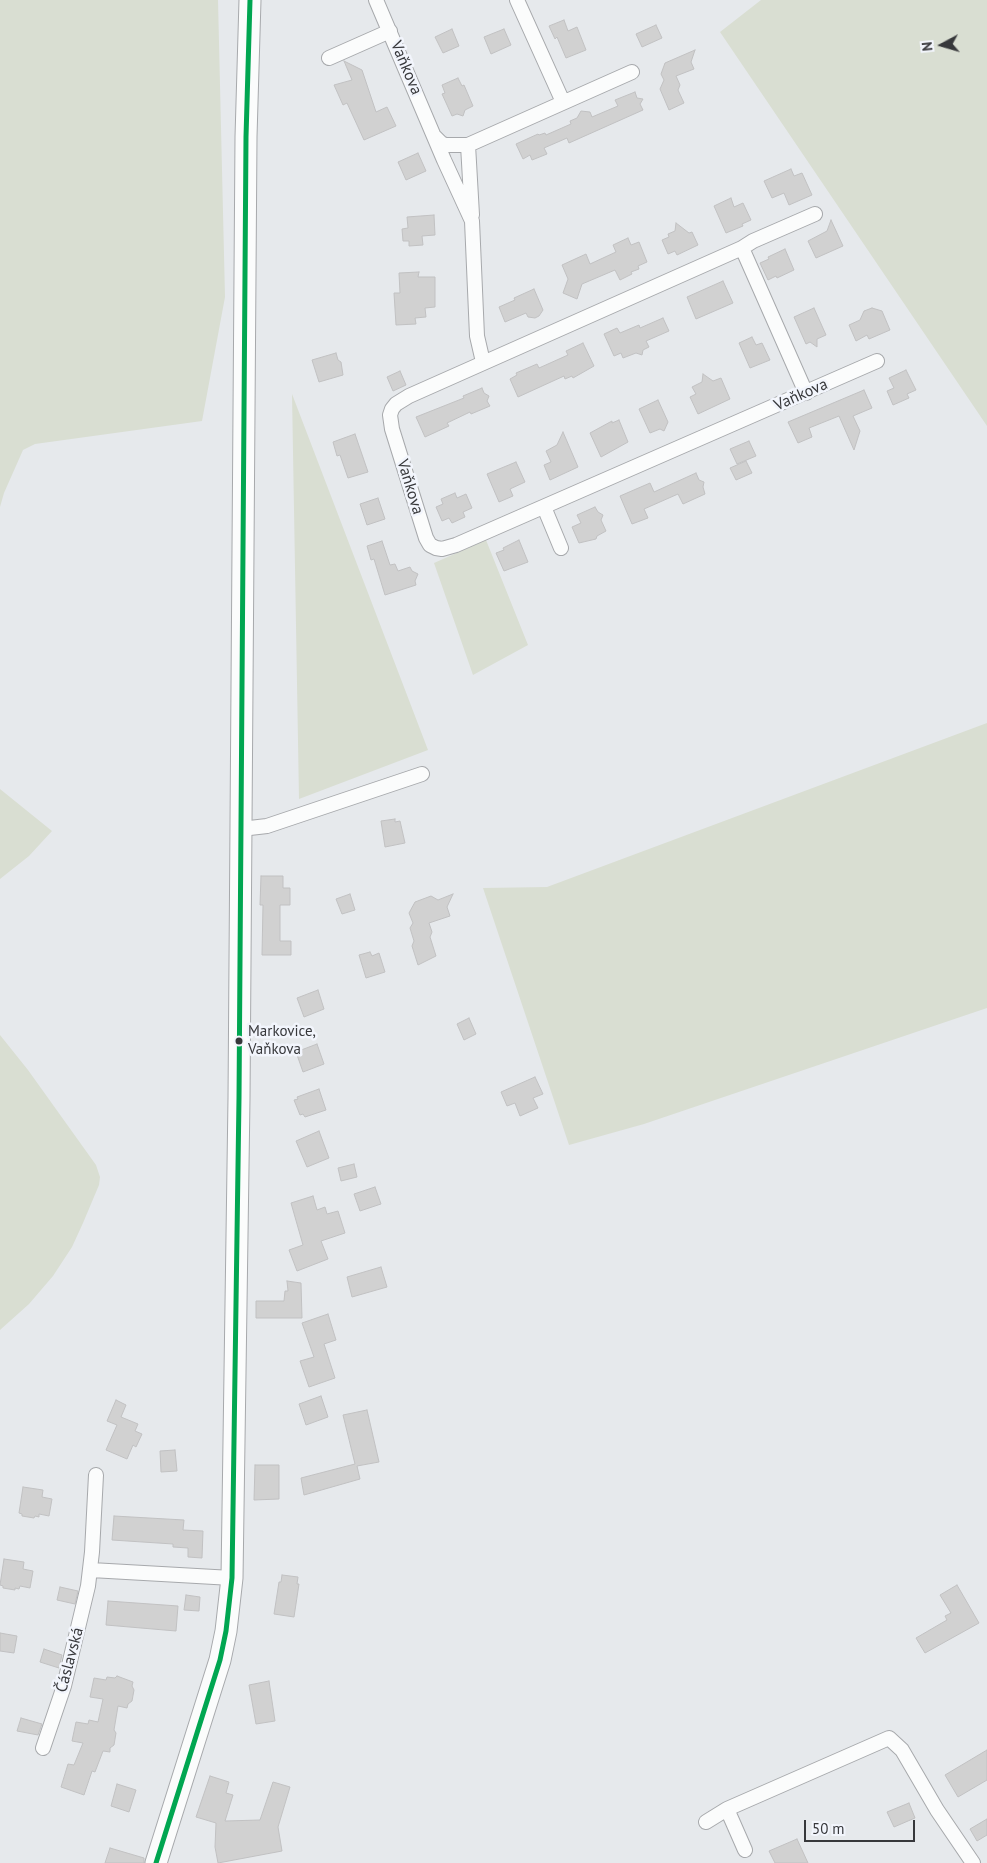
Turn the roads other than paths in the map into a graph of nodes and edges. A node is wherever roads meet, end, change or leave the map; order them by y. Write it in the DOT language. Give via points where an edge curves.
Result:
graph roads {
  1 [pos="250,0"];
  2 [pos="376,0"];
  3 [pos="517,0"];
  4 [pos="390,31"];
  5 [pos="329,58"];
  6 [pos="632,72"];
  7 [pos="563,102"];
  8 [pos="435,137"];
  9 [pos="468,145"];
  10 [pos="815,214"];
  11 [pos="472,220"];
  12 [pos="742,248"];
  13 [pos="877,361"];
  14 [pos="483,362"];
  15 [pos="806,393"];
  16 [pos="544,508"];
  17 [pos="562,548"];
  18 [pos="422,774"];
  19 [pos="241,829"];
  20 [pos="96,1475"];
  21 [pos="91,1570"];
  22 [pos="232,1578"];
  23 [pos="43,1748"];
  24 [pos="727,1809"];
  25 [pos="706,1822"];
  26 [pos="745,1850"];
  27 [pos="156,1863"];
  28 [pos="974,1863"];
  1 -- 19 [label="main road" via="246,137"];
  2 -- 4 [label="street, Vaňkova"];
  3 -- 7 [label="street"];
  4 -- 5 [label="street"];
  4 -- 8 [label="street, Vaňkova"];
  6 -- 7 [label="street"];
  7 -- 9 [label="street"];
  8 -- 9 [label="street" via="445,145"];
  8 -- 11 [label="street, Vaňkova"];
  9 -- 11 [label="street"];
  10 -- 12 [label="street, Vaňkova"];
  11 -- 14 [label="street" via="477,336"];
  12 -- 14 [label="street, Vaňkova"];
  12 -- 15 [label="street"];
  13 -- 15 [label="street, Vaňkova"];
  14 -- 16 [label="street, Vaňkova" via="402,399 390,415 426,538 436,548 449,548"];
  15 -- 16 [label="street, Vaňkova"];
  16 -- 17 [label="street"];
  18 -- 19 [label="street" via="267,826"];
  19 -- 22 [label="main road"];
  20 -- 21 [label="street, Čáslavská"];
  21 -- 22 [label="street"];
  21 -- 23 [label="street, Čáslavská" via="74,1651"];
  22 -- 27 [label="main road" via="220,1660"];
  24 -- 25 [label="street"];
  24 -- 26 [label="street"];
  24 -- 28 [label="street" via="889,1738 902,1750 937,1810"];
}
